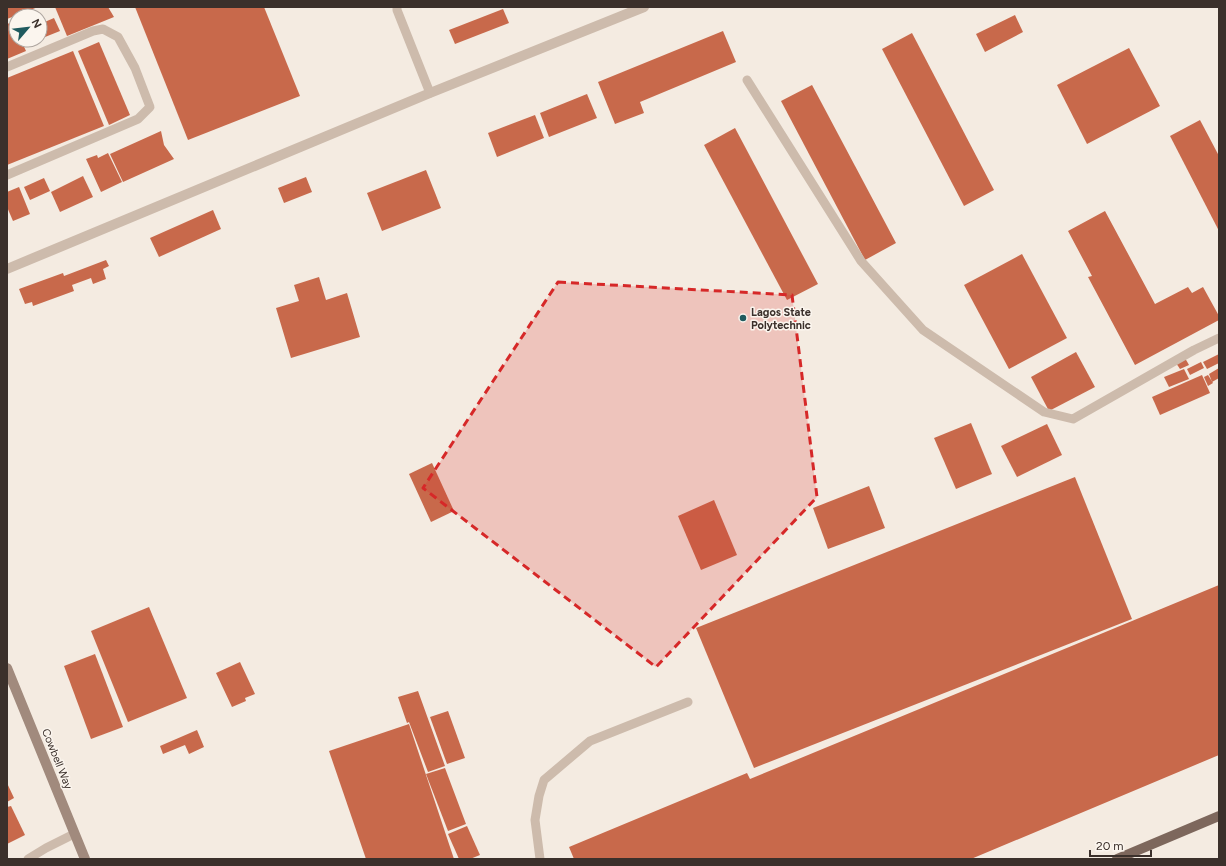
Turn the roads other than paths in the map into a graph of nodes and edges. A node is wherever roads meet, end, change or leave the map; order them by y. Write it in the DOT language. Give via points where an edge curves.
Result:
graph roads {
  1 [pos="397,7"];
  2 [pos="644,7"];
  3 [pos="631,9"];
  4 [pos="7,67"];
  5 [pos="747,80"];
  6 [pos="430,93"];
  7 [pos="7,175"];
  8 [pos="7,269"];
  9 [pos="1219,338"];
  10 [pos="7,668"];
  11 [pos="688,702"];
  12 [pos="1219,816"];
  13 [pos="74,834"];
  14 [pos="28,859"];
  15 [pos="85,859"];
  16 [pos="540,859"];
  17 [pos="1117,859"];
  1 -- 6 [label="lane"];
  2 -- 3 [label="street"];
  3 -- 6 [label="street"];
  4 -- 7 [label="lane" via="103,29 118,37 135,68 150,107 138,119"];
  5 -- 9 [label="lane" via="861,261 923,330 1044,412 1073,419"];
  6 -- 8 [label="street"];
  10 -- 13 [label="street, Cowbell Way"];
  11 -- 16 [label="lane" via="590,741 544,780 535,820"];
  12 -- 17 [label="main road"];
  13 -- 14 [label="lane"];
  13 -- 15 [label="street, Cowbell Way"];
}
